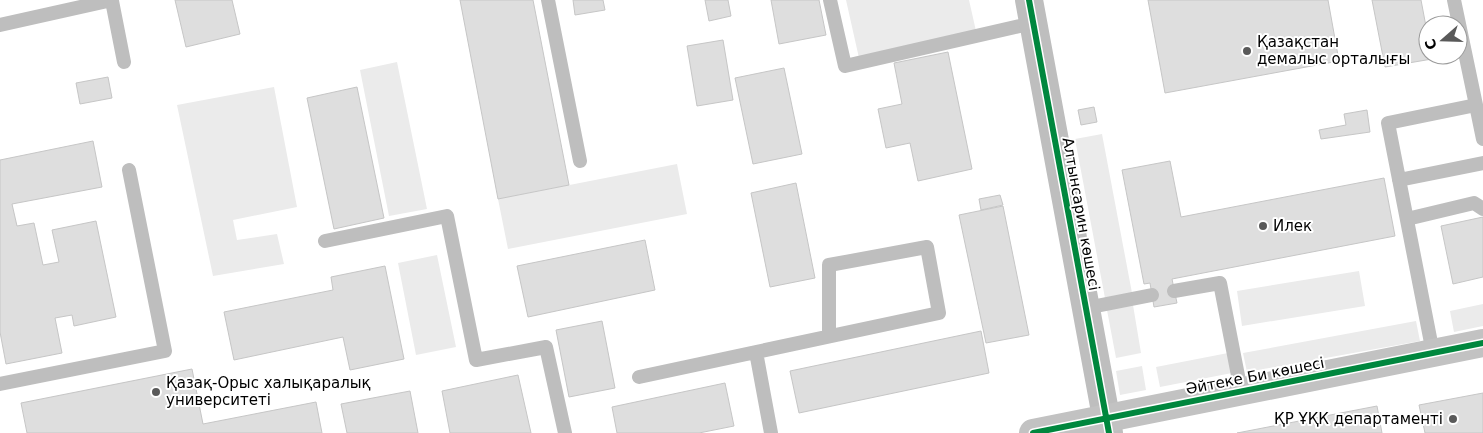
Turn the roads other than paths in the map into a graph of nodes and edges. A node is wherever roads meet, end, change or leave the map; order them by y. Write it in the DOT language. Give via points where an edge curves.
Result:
graph roads {
  1 [pos="112,0"];
  2 [pos="548,0"];
  3 [pos="830,0"];
  4 [pos="1454,0"];
  5 [pos="1031,12"];
  6 [pos="0,25"];
  7 [pos="124,62"];
  8 [pos="1476,105"];
  9 [pos="1483,139"];
  10 [pos="580,161"];
  11 [pos="1483,163"];
  12 [pos="129,170"];
  13 [pos="1399,180"];
  14 [pos="1483,209"];
  15 [pos="1407,219"];
  16 [pos="325,241"];
  17 [pos="1174,291"];
  18 [pos="1152,295"];
  19 [pos="1086,308"];
  20 [pos="829,335"];
  21 [pos="1483,343"];
  22 [pos="756,352"];
  23 [pos="1433,353"];
  24 [pos="639,377"];
  25 [pos="0,384"];
  26 [pos="1241,391"];
  27 [pos="1108,426"];
  28 [pos="565,433"];
  29 [pos="771,433"];
  30 [pos="1033,433"];
  1 -- 6 [label="lane"];
  1 -- 7 [label="lane"];
  2 -- 10 [label="lane"];
  3 -- 5 [label="lane" via="845,66"];
  4 -- 8 [label="lane"];
  5 -- 19 [label="street, Алтынсарин көшесі"];
  8 -- 9 [label="lane"];
  8 -- 13 [label="lane" via="1388,123"];
  11 -- 13 [label="lane"];
  12 -- 25 [label="lane" via="165,351"];
  13 -- 15 [label="lane"];
  14 -- 15 [label="lane" via="1474,204"];
  15 -- 23 [label="lane"];
  16 -- 28 [label="lane" via="447,216 476,360 546,347"];
  17 -- 26 [label="lane" via="1220,283"];
  18 -- 19 [label="lane"];
  19 -- 27 [label="street, Алтынсарин көшесі"];
  20 -- 20 [label="lane" via="939,313 928,247 829,266"];
  20 -- 22 [label="lane"];
  21 -- 23 [label="street, Әйтеке Би көшесі"];
  22 -- 24 [label="lane"];
  22 -- 29 [label="lane"];
  23 -- 26 [label="street, Әйтеке Би көшесі"];
  26 -- 27 [label="street, Әйтеке Би көшесі"];
  27 -- 30 [label="street, Әйтеке Би көшесі"];
}
